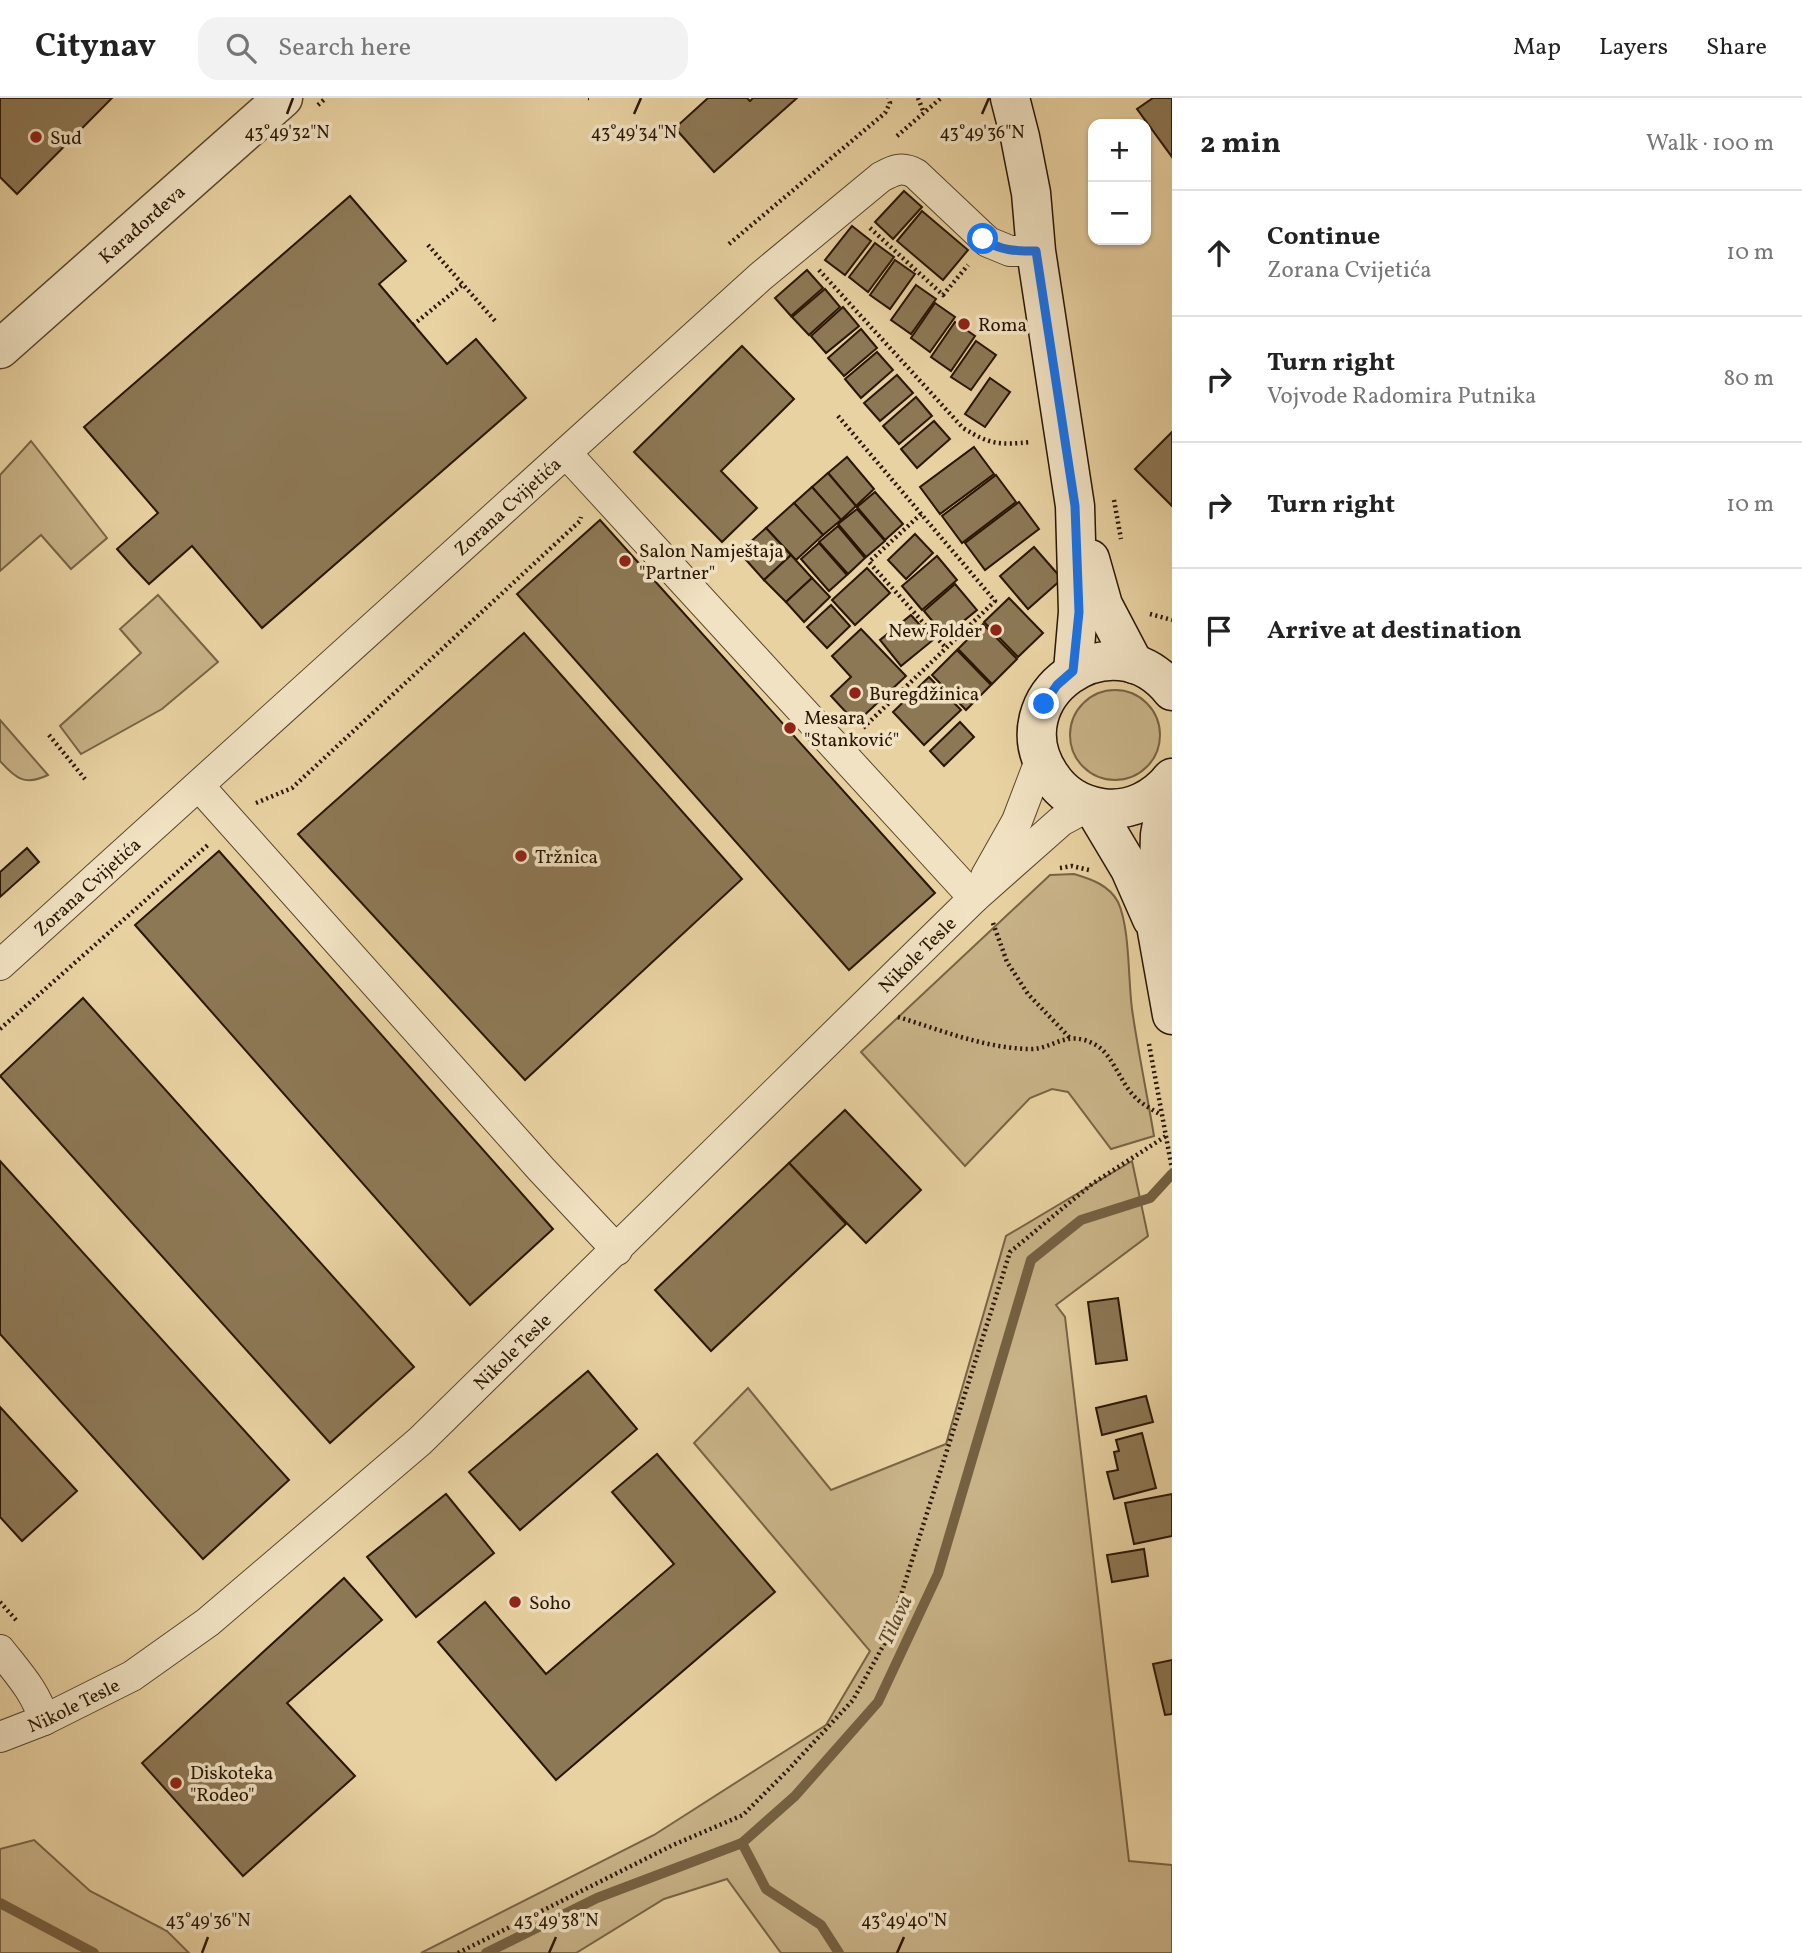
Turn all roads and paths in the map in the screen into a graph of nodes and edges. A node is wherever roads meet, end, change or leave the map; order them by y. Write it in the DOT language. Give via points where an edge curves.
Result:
graph roads {
  1 [pos="283,98"];
  2 [pos="888,98"];
  3 [pos="918,98"];
  4 [pos="1010,98"];
  5 [pos="924,113"];
  6 [pos="846,206"];
  7 [pos="988,242"];
  8 [pos="729,244"];
  9 [pos="428,245"];
  10 [pos="797,246"];
  11 [pos="1036,251"];
  12 [pos="462,285"];
  13 [pos="496,322"];
  14 [pos="413,325"];
  15 [pos="0,349"];
  16 [pos="838,416"];
  17 [pos="1066,438"];
  18 [pos="566,453"];
  19 [pos="591,480"];
  20 [pos="1075,506"];
  21 [pos="921,514"];
  22 [pos="946,648"];
  23 [pos="1172,650"];
  24 [pos="1135,664"];
  25 [pos="1073,671"];
  26 [pos="1172,691"];
  27 [pos="49,735"];
  28 [pos="855,736"];
  29 [pos="1041,758"];
  30 [pos="85,779"];
  31 [pos="1171,779"];
  32 [pos="199,786"];
  33 [pos="1091,806"];
  34 [pos="228,819"];
  35 [pos="1048,870"];
  36 [pos="1098,874"];
  37 [pos="974,898"];
  38 [pos="1002,913"];
  39 [pos="993,922"];
  40 [pos="983,931"];
  41 [pos="1157,931"];
  42 [pos="0,965"];
  43 [pos="903,1006"];
  44 [pos="1160,1026"];
  45 [pos="0,1030"];
  46 [pos="1070,1038"];
  47 [pos="1161,1116"];
  48 [pos="1166,1136"];
  49 [pos="1172,1169"];
  50 [pos="617,1250"];
  51 [pos="0,1602"];
  52 [pos="19,1625"];
  53 [pos="0,1650"];
  54 [pos="44,1720"];
  55 [pos="0,1737"];
  56 [pos="458,1953"];
  1 -- 15 [label="main road, Karađorđeva"];
  2 -- 8 [label="path" via="885,113"];
  3 -- 5 [label="path"];
  4 -- 11 [label="main road" via="1031,193"];
  6 -- 7 [label="street, Zorana Cvijetića" via="881,177 908,169"];
  6 -- 7 [label="path" via="943,295"];
  6 -- 10 [label="street, Zorana Cvijetića"];
  7 -- 11 [label="street, Zorana Cvijetića" via="1010,251"];
  9 -- 12 [label="path"];
  10 -- 17 [label="path" via="963,428 1001,444"];
  10 -- 18 [label="street, Zorana Cvijetića"];
  11 -- 17 [label="main road"];
  12 -- 13 [label="path"];
  12 -- 14 [label="path"];
  16 -- 21 [label="path"];
  17 -- 20 [label="main road"];
  18 -- 19 [label="street"];
  18 -- 32 [label="street, Zorana Cvijetića"];
  19 -- 34 [label="path" via="580,521 292,788"];
  19 -- 37 [label="street"];
  20 -- 24 [label="main road" via="1103,605"];
  20 -- 25 [label="main road" via="1079,612"];
  21 -- 22 [label="path" via="995,601"];
  21 -- 22 [label="path" via="869,562"];
  22 -- 28 [label="path"];
  23 -- 24 [label="main road"];
  24 -- 25 [label="main road" via="1103,661"];
  24 -- 26 [label="main road"];
  25 -- 29 [label="main road" via="1044,704 1038,736"];
  27 -- 30 [label="path"];
  29 -- 33 [label="main road" via="1055,783"];
  29 -- 37 [label="street, Nikole Tesle" via="1017,821"];
  31 -- 33 [label="main road" via="1151,797 1128,808"];
  31 -- 41 [label="main road" via="1160,835"];
  32 -- 34 [label="street"];
  32 -- 42 [label="street, Zorana Cvijetića"];
  33 -- 37 [label="street, Nikole Tesle" via="1061,821"];
  33 -- 41 [label="main road" via="1130,869"];
  34 -- 45 [label="path" via="214,840"];
  34 -- 50 [label="street"];
  35 -- 36 [label="path" via="1072,866"];
  37 -- 50 [label="street, Nikole Tesle"];
  38 -- 39 [label="path"];
  39 -- 40 [label="path"];
  39 -- 46 [label="path" via="1007,962 1028,994"];
  41 -- 44 [label="main road"];
  43 -- 46 [label="path" via="893,1015 995,1046 1037,1050"];
  44 -- 47 [label="path"];
  46 -- 47 [label="path" via="1098,1046 1135,1097"];
  47 -- 48 [label="path"];
  48 -- 49 [label="path"];
  48 -- 56 [label="path" via="1092,1184 1010,1252 887,1639 853,1700 743,1815 673,1845"];
  50 -- 54 [label="street, Nikole Tesle" via="420,1441 208,1622 132,1676"];
  51 -- 52 [label="path"];
  53 -- 54 [label="street" via="31,1689"];
  54 -- 55 [label="street, Nikole Tesle"];
}
